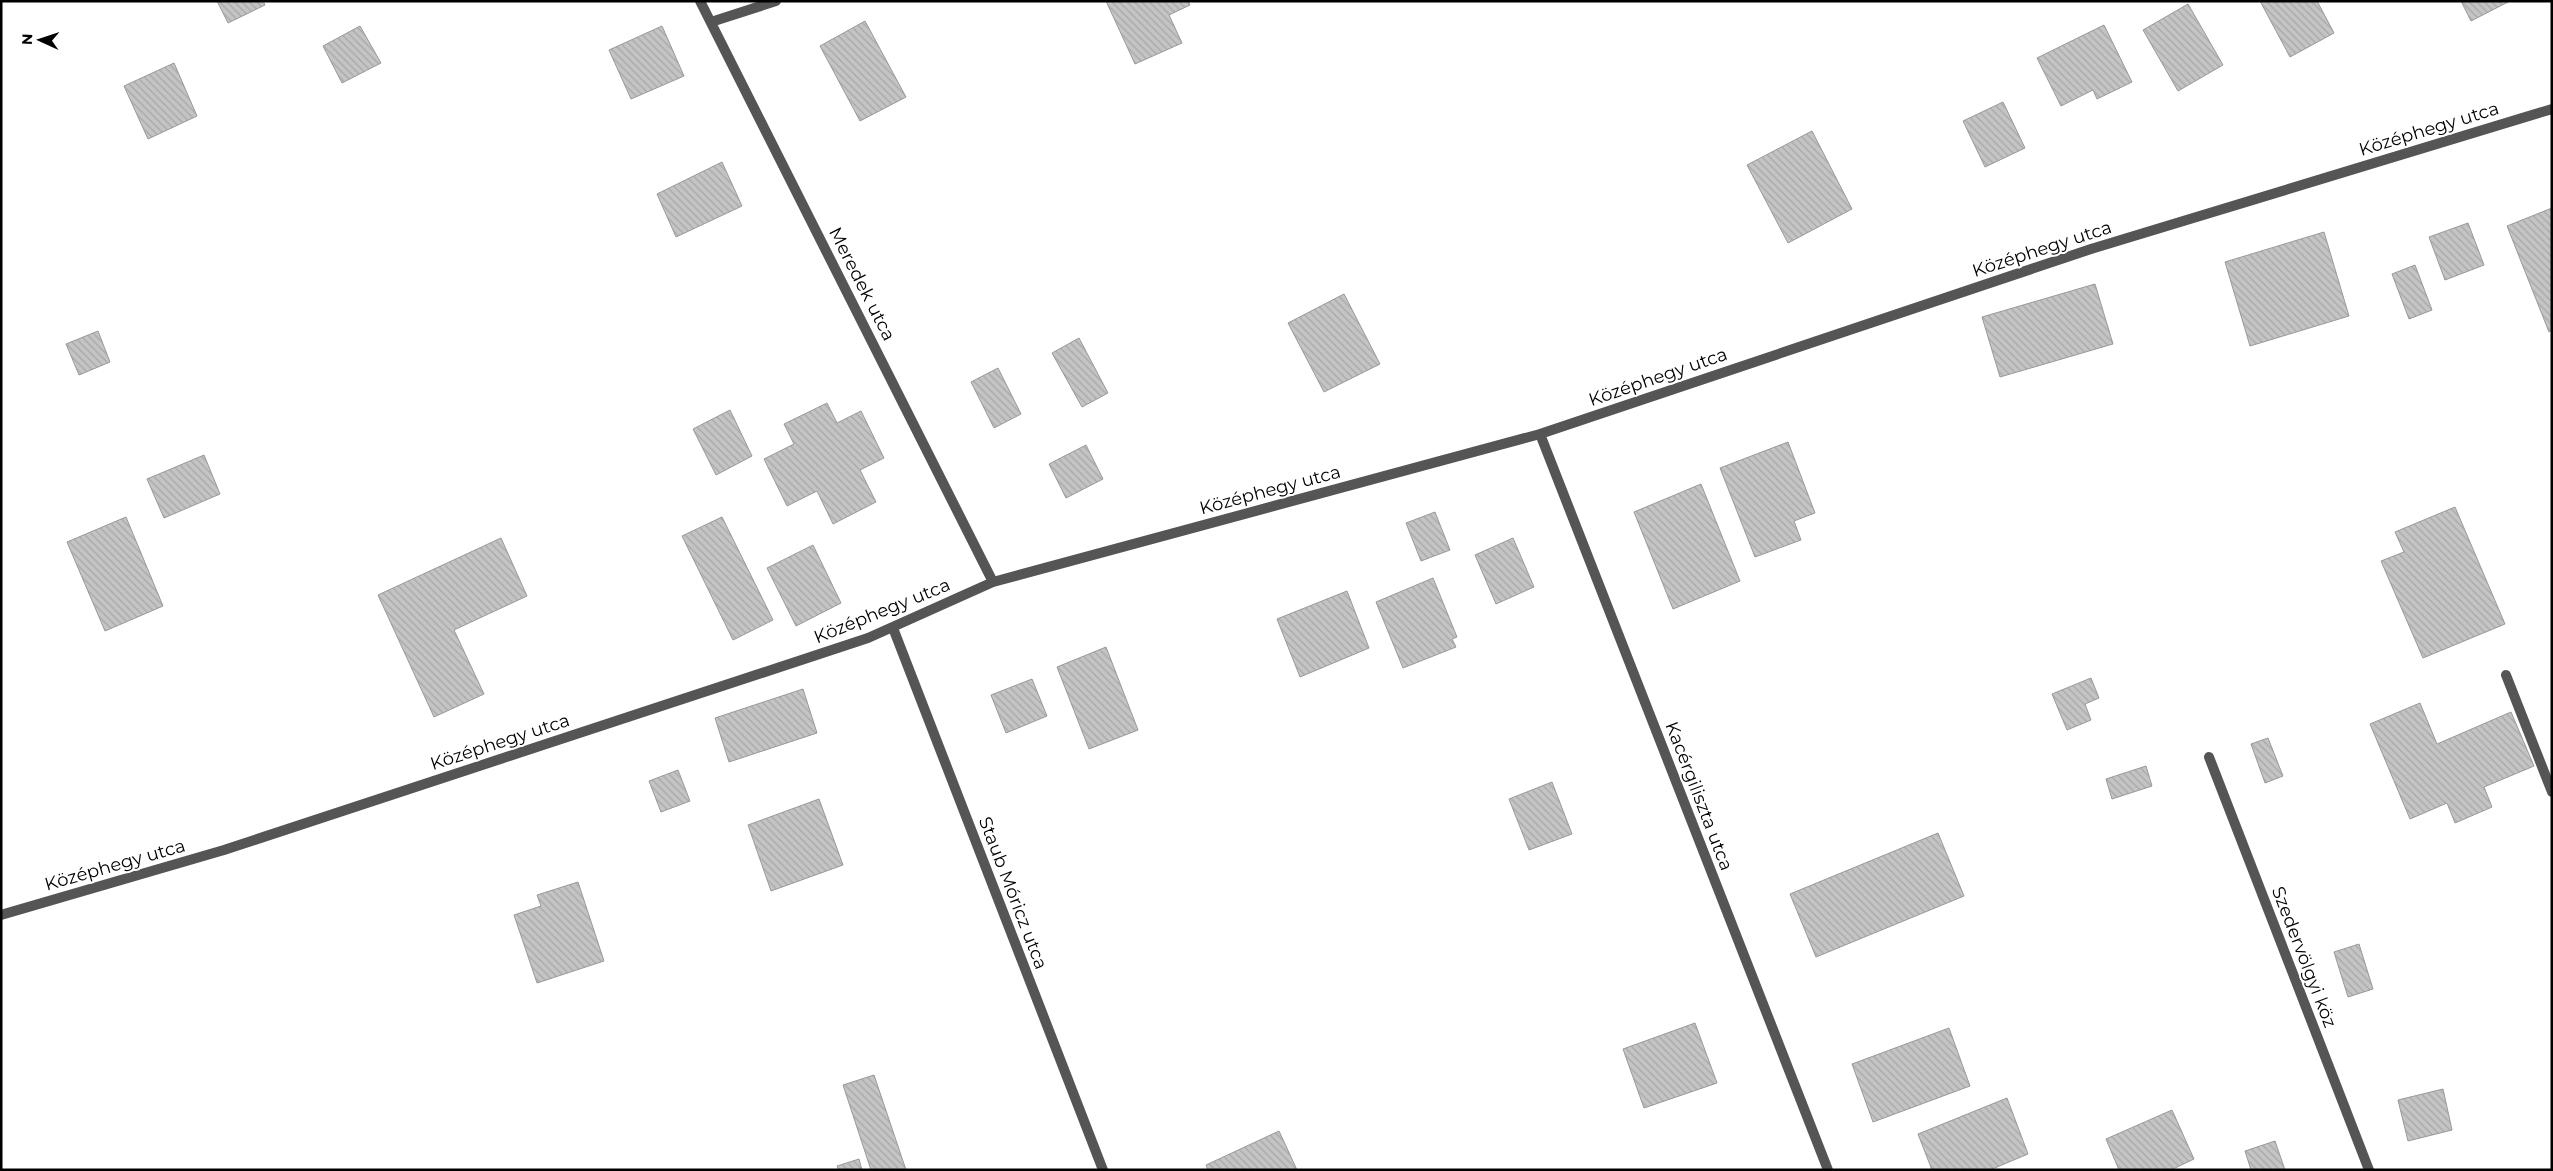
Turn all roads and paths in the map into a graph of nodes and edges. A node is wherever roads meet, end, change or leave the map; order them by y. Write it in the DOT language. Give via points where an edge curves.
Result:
graph roads {
  1 [pos="700,1"];
  2 [pos="776,1"];
  3 [pos="711,22"];
  4 [pos="2552,109"];
  5 [pos="1540,434"];
  6 [pos="993,582"];
  7 [pos="893,628"];
  8 [pos="2506,675"];
  9 [pos="2209,757"];
  10 [pos="2552,792"];
  11 [pos="1,914"];
  12 [pos="1103,1170"];
  13 [pos="1828,1170"];
  14 [pos="2369,1170"];
  1 -- 3 [label="street, Meredek utca"];
  2 -- 3 [label="street"];
  3 -- 6 [label="street, Meredek utca"];
  4 -- 5 [label="street, Középhegy utca" via="2091,249"];
  5 -- 6 [label="street, Középhegy utca"];
  5 -- 13 [label="street, Kacérgiliszta utca"];
  6 -- 7 [label="street, Középhegy utca"];
  7 -- 11 [label="street, Középhegy utca" via="224,850"];
  7 -- 12 [label="street, Staub Móricz utca"];
  8 -- 10 [label="street"];
  9 -- 14 [label="street, Szedervölgyi köz"];
}
